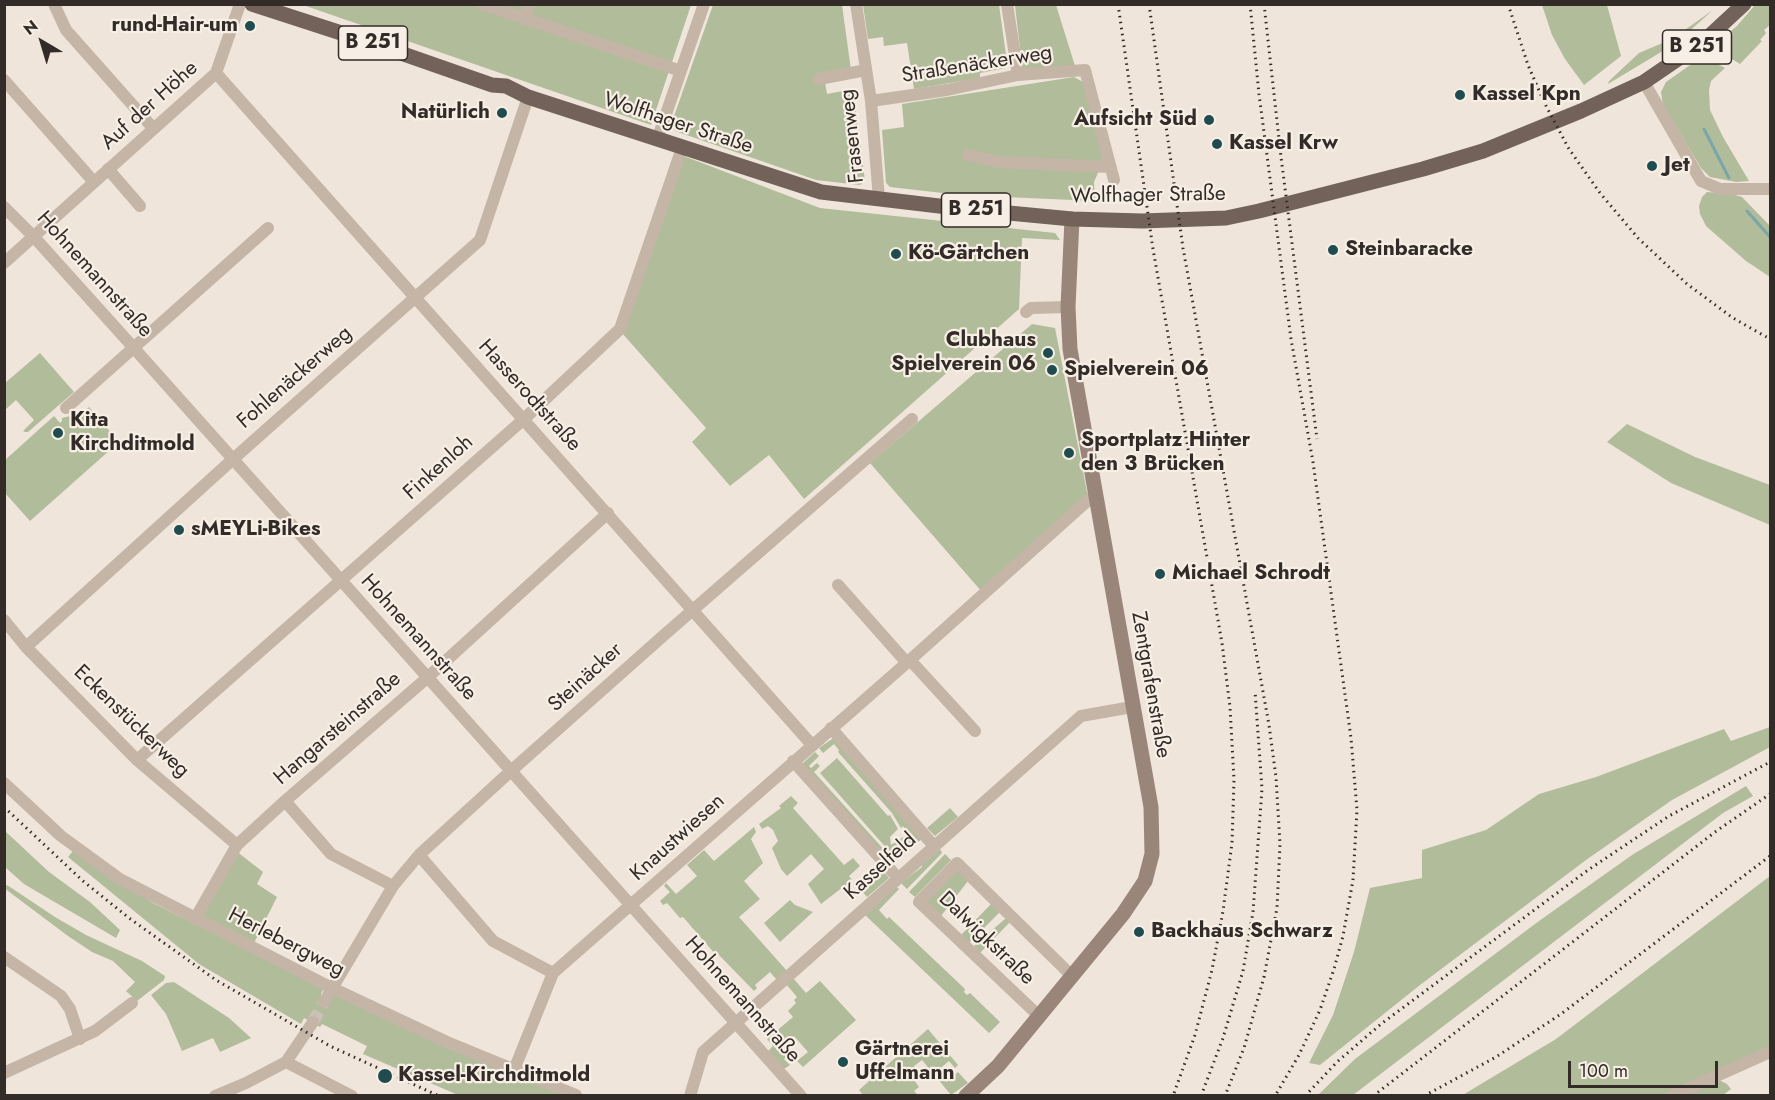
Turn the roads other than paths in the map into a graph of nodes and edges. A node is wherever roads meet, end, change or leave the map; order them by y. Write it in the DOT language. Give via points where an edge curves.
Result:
graph roads {
  1 [pos="54,4"];
  2 [pos="240,4"];
  3 [pos="252,4"];
  4 [pos="482,4"];
  5 [pos="529,4"];
  6 [pos="704,4"];
  7 [pos="856,4"];
  8 [pos="1007,4"];
  9 [pos="1744,4"];
  10 [pos="525,20"];
  11 [pos="866,70"];
  12 [pos="681,71"];
  13 [pos="216,73"];
  14 [pos="1018,75"];
  15 [pos="819,79"];
  16 [pos="4,80"];
  17 [pos="1644,82"];
  18 [pos="524,96"];
  19 [pos="871,101"];
  20 [pos="153,128"];
  21 [pos="657,140"];
  22 [pos="682,148"];
  23 [pos="968,155"];
  24 [pos="1110,167"];
  25 [pos="108,169"];
  26 [pos="1114,180"];
  27 [pos="94,182"];
  28 [pos="1770,189"];
  29 [pos="879,199"];
  30 [pos="140,206"];
  31 [pos="4,207"];
  32 [pos="1072,219"];
  33 [pos="268,228"];
  34 [pos="34,237"];
  35 [pos="4,263"];
  36 [pos="416,297"];
  37 [pos="1068,307"];
  38 [pos="1026,312"];
  39 [pos="133,347"];
  40 [pos="66,408"];
  41 [pos="912,418"];
  42 [pos="524,419"];
  43 [pos="232,460"];
  44 [pos="1094,495"];
  45 [pos="608,513"];
  46 [pos="341,581"];
  47 [pos="838,585"];
  48 [pos="692,610"];
  49 [pos="4,620"];
  50 [pos="26,647"];
  51 [pos="909,662"];
  52 [pos="427,678"];
  53 [pos="1132,707"];
  54 [pos="831,728"];
  55 [pos="975,731"];
  56 [pos="812,745"];
  57 [pos="137,760"];
  58 [pos="794,761"];
  59 [pos="512,770"];
  60 [pos="4,783"];
  61 [pos="285,801"];
  62 [pos="237,845"];
  63 [pos="934,846"];
  64 [pos="419,855"];
  65 [pos="898,878"];
  66 [pos="393,886"];
  67 [pos="632,905"];
  68 [pos="195,919"];
  69 [pos="4,957"];
  70 [pos="553,973"];
  71 [pos="1072,976"];
  72 [pos="332,988"];
  73 [pos="324,1002"];
  74 [pos="132,1003"];
  75 [pos="1040,1017"];
  76 [pos="313,1022"];
  77 [pos="736,1023"];
  78 [pos="80,1039"];
  79 [pos="1770,1052"];
  80 [pos="286,1062"];
  81 [pos="513,1070"];
  82 [pos="4,1073"];
  83 [pos="215,1095"];
  84 [pos="352,1095"];
  85 [pos="576,1095"];
  86 [pos="690,1095"];
  87 [pos="801,1095"];
  88 [pos="966,1095"];
  89 [pos="1672,1095"];
  1 -- 20 [label="street" via="66,30"];
  2 -- 13 [label="street, Auf der Höhe"];
  3 -- 18 [label="main road, Wolfhager Straße / B 251" via="492,85 506,86"];
  4 -- 10 [label="street"];
  5 -- 10 [label="street"];
  6 -- 12 [label="street"];
  7 -- 11 [label="street, Frasenweg"];
  8 -- 14 [label="street"];
  9 -- 17 [label="main road, Wolfhager Straße / B 251" via="1704,41"];
  10 -- 12 [label="street"];
  11 -- 15 [label="street, Frasenweg"];
  11 -- 19 [label="street, Frasenweg"];
  12 -- 21 [label="street"];
  13 -- 20 [label="street, Auf der Höhe"];
  13 -- 36 [label="street, Hasserodtstraße"];
  14 -- 19 [label="street, Straßenäckerweg"];
  14 -- 24 [label="street, Straßenäckerweg" via="1085,70"];
  16 -- 27 [label="street, Auf der Höhe"];
  17 -- 28 [label="street" via="1701,181 1720,189"];
  17 -- 32 [label="main road, Wolfhager Straße / B 251" via="1483,151 1294,203 1226,218"];
  18 -- 21 [label="main road, Wolfhager Straße / B 251"];
  18 -- 36 [label="street, Fohlenäckerweg" via="480,240"];
  19 -- 29 [label="street, Frasenweg"];
  20 -- 25 [label="street, Auf der Höhe"];
  21 -- 22 [label="main road, Wolfhager Straße / B 251"];
  22 -- 29 [label="main road, Wolfhager Straße / B 251" via="821,192"];
  22 -- 42 [label="street, Finkenloh" via="620,329"];
  23 -- 24 [label="street, Wolfhager Straße" via="999,162"];
  24 -- 26 [label="street, Straßenäckerweg"];
  25 -- 27 [label="street, Auf der Höhe"];
  25 -- 30 [label="street, Auf der Höhe"];
  27 -- 34 [label="street, Auf der Höhe"];
  29 -- 32 [label="main road, Wolfhager Straße / B 251"];
  31 -- 34 [label="street, Hohnemannstraße"];
  32 -- 37 [label="street, Zentgrafenstraße"];
  33 -- 39 [label="street"];
  34 -- 35 [label="street, Auf der Höhe"];
  34 -- 39 [label="street, Hohnemannstraße"];
  36 -- 42 [label="street, Hasserodtstraße"];
  36 -- 43 [label="street, Fohlenäckerweg"];
  37 -- 38 [label="street" via="1031,308"];
  37 -- 44 [label="street, Zentgrafenstraße" via="1070,349"];
  39 -- 40 [label="street"];
  39 -- 43 [label="street, Hohnemannstraße"];
  41 -- 48 [label="street, Steinäcker"];
  42 -- 45 [label="street, Hasserodtstraße"];
  42 -- 46 [label="street, Finkenloh"];
  43 -- 46 [label="street, Hohnemannstraße"];
  43 -- 50 [label="street, Fohlenäckerweg"];
  44 -- 51 [label="street, Knaustwiesen"];
  44 -- 53 [label="street, Zentgrafenstraße"];
  45 -- 48 [label="street, Hasserodtstraße"];
  45 -- 52 [label="street, Hangarsteinstraße"];
  46 -- 52 [label="street, Hohnemannstraße"];
  46 -- 57 [label="street, Finkenloh"];
  47 -- 51 [label="street"];
  48 -- 56 [label="street, Hasserodtstraße"];
  48 -- 59 [label="street, Steinäcker"];
  49 -- 50 [label="street, Eckenstückerweg"];
  50 -- 57 [label="street, Eckenstückerweg"];
  51 -- 54 [label="street, Knaustwiesen"];
  51 -- 55 [label="street"];
  52 -- 59 [label="street, Hohnemannstraße"];
  52 -- 61 [label="street, Hangarsteinstraße"];
  53 -- 63 [label="street, Kasselfeld" via="1081,716"];
  53 -- 71 [label="street, Zentgrafenstraße" via="1151,807 1153,840 1149,870 1132,902"];
  54 -- 56 [label="street, Knaustwiesen"];
  54 -- 63 [label="street"];
  56 -- 58 [label="street, Knaustwiesen"];
  57 -- 62 [label="street, Eckenstückerweg"];
  58 -- 65 [label="street"];
  58 -- 67 [label="street, Knaustwiesen"];
  59 -- 64 [label="street, Steinäcker"];
  59 -- 67 [label="street, Hohnemannstraße"];
  60 -- 68 [label="street, Herlebergweg" via="61,836 120,879"];
  61 -- 62 [label="street, Hangarsteinstraße"];
  61 -- 66 [label="street" via="332,854"];
  62 -- 68 [label="street, Hangarsteinstraße"];
  63 -- 65 [label="street, Kasselfeld"];
  64 -- 66 [label="street, Steinäcker"];
  64 -- 70 [label="street" via="493,940"];
  65 -- 77 [label="street, Kasselfeld"];
  66 -- 72 [label="street, Steinäcker"];
  67 -- 70 [label="street, Knaustwiesen"];
  67 -- 77 [label="street, Hohnemannstraße"];
  68 -- 72 [label="street, Herlebergweg"];
  69 -- 78 [label="street" via="61,996"];
  70 -- 81 [label="street, Knaustwiesen"];
  71 -- 75 [label="street, Zentgrafenstraße"];
  71 -- 75 [label="street, Dalwigkstraße" via="957,863 919,902"];
  72 -- 73 [label="street, Steinäcker"];
  72 -- 81 [label="street, Herlebergweg"];
  74 -- 78 [label="street"];
  75 -- 88 [label="street, Zentgrafenstraße" via="996,1068"];
  76 -- 80 [label="street"];
  77 -- 86 [label="street, Kasselfeld" via="703,1052"];
  77 -- 87 [label="street, Hohnemannstraße"];
  78 -- 82 [label="street"];
  79 -- 89 [label="street"];
  80 -- 83 [label="street"];
  80 -- 84 [label="street"];
  81 -- 85 [label="street, Herlebergweg"];
}
